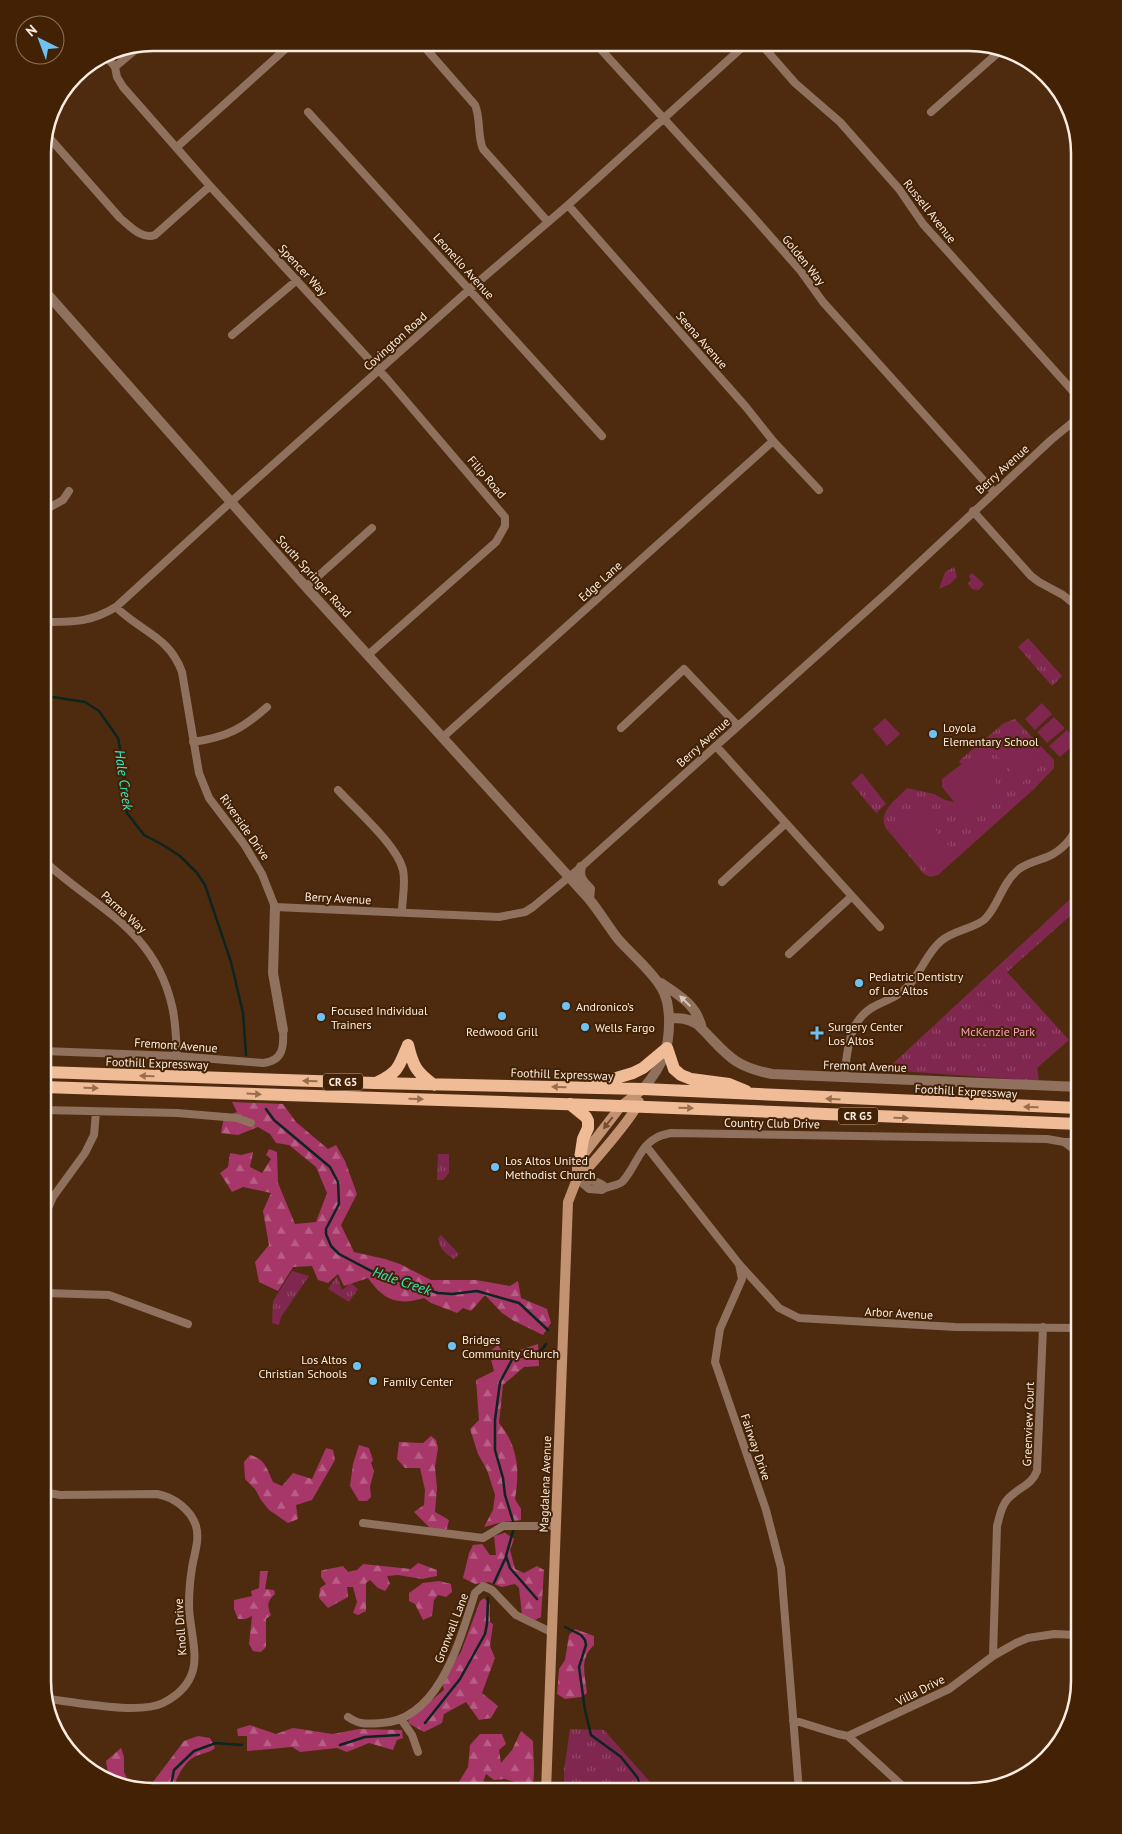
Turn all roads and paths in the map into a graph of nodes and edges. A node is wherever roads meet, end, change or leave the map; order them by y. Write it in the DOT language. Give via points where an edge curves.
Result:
graph roads {
  1 [pos="282,51"];
  2 [pos="428,51"];
  3 [pos="602,51"];
  4 [pos="739,51"];
  5 [pos="767,51"];
  6 [pos="130,54"];
  7 [pos="996,55"];
  8 [pos="110,61"];
  9 [pos="115,67"];
  10 [pos="308,112"];
  11 [pos="932,112"];
  12 [pos="663,118"];
  13 [pos="52,141"];
  14 [pos="177,147"];
  15 [pos="210,186"];
  16 [pos="568,205"];
  17 [pos="548,222"];
  18 [pos="296,280"];
  19 [pos="470,289"];
  20 [pos="51,298"];
  21 [pos="232,335"];
  22 [pos="380,371"];
  23 [pos="1071,388"];
  24 [pos="1071,424"];
  25 [pos="602,436"];
  26 [pos="773,441"];
  27 [pos="819,490"];
  28 [pos="68,492"];
  29 [pos="994,492"];
  30 [pos="232,502"];
  31 [pos="51,507"];
  32 [pos="973,511"];
  33 [pos="372,528"];
  34 [pos="306,587"];
  35 [pos="1071,601"];
  36 [pos="116,607"];
  37 [pos="51,622"];
  38 [pos="368,655"];
  39 [pos="267,707"];
  40 [pos="738,726"];
  41 [pos="621,728"];
  42 [pos="442,738"];
  43 [pos="193,742"];
  44 [pos="716,746"];
  45 [pos="338,790"];
  46 [pos="786,823"];
  47 [pos="1071,838"];
  48 [pos="51,866"];
  49 [pos="581,867"];
  50 [pos="568,878"];
  51 [pos="722,882"];
  52 [pos="852,896"];
  53 [pos="588,899"];
  54 [pos="275,907"];
  55 [pos="402,912"];
  56 [pos="880,926"];
  57 [pos="789,954"];
  58 [pos="657,980"];
  59 [pos="669,1018"];
  60 [pos="702,1029"];
  61 [pos="283,1030"];
  62 [pos="668,1048"];
  63 [pos="51,1050"];
  64 [pos="177,1056"];
  65 [pos="51,1072"];
  66 [pos="844,1078"];
  67 [pos="375,1083"];
  68 [pos="434,1085"];
  69 [pos="51,1087"];
  70 [pos="1071,1087"];
  71 [pos="582,1088"];
  72 [pos="643,1090"];
  73 [pos="755,1095"];
  74 [pos="570,1104"];
  75 [pos="621,1106"];
  76 [pos="637,1106"];
  77 [pos="1071,1108"];
  78 [pos="51,1110"];
  79 [pos="96,1112"];
  80 [pos="251,1123"];
  81 [pos="1071,1124"];
  82 [pos="1064,1142"];
  83 [pos="1071,1142"];
  84 [pos="646,1146"];
  85 [pos="1071,1147"];
  86 [pos="580,1158"];
  87 [pos="577,1179"];
  88 [pos="51,1202"];
  89 [pos="739,1264"];
  90 [pos="51,1292"];
  91 [pos="188,1324"];
  92 [pos="1043,1327"];
  93 [pos="1071,1328"];
  94 [pos="51,1493"];
  95 [pos="363,1523"];
  96 [pos="556,1526"];
  97 [pos="552,1632"];
  98 [pos="1071,1635"];
  99 [pos="993,1656"];
  100 [pos="53,1699"];
  101 [pos="348,1717"];
  102 [pos="401,1719"];
  103 [pos="793,1720"];
  104 [pos="848,1736"];
  105 [pos="418,1752"];
  106 [pos="546,1783"];
  107 [pos="798,1783"];
  108 [pos="898,1783"];
  1 -- 14 [label="street"];
  2 -- 17 [label="street" via="475,105 483,149"];
  3 -- 12 [label="street, Golden Way"];
  4 -- 12 [label="street, Covington Road"];
  5 -- 23 [label="street, Russell Avenue" via="795,83 840,122 894,184 923,224"];
  6 -- 9 [label="street"];
  7 -- 11 [label="street"];
  8 -- 9 [label="street, Spencer Way"];
  9 -- 14 [label="street, Spencer Way" via="123,87"];
  10 -- 19 [label="street, Leonello Avenue"];
  12 -- 16 [label="street, Covington Road"];
  12 -- 29 [label="street, Golden Way"];
  13 -- 15 [label="street" via="120,218 143,235 150,237 155,234"];
  14 -- 15 [label="street, Spencer Way"];
  15 -- 18 [label="street, Spencer Way"];
  16 -- 17 [label="street, Covington Road"];
  16 -- 26 [label="street, Seena Avenue"];
  17 -- 19 [label="street, Covington Road"];
  18 -- 21 [label="street"];
  18 -- 22 [label="street, Spencer Way"];
  19 -- 22 [label="street, Covington Road"];
  19 -- 25 [label="street, Leonello Avenue"];
  20 -- 30 [label="street, South Springer Road"];
  22 -- 30 [label="street, Covington Road"];
  22 -- 38 [label="street, Filip Road" via="501,511 505,526 496,542"];
  24 -- 29 [label="street, Berry Avenue"];
  26 -- 27 [label="street, Seena Avenue"];
  26 -- 42 [label="street, Edge Lane"];
  28 -- 31 [label="street" via="63,500"];
  29 -- 32 [label="street, Berry Avenue"];
  30 -- 34 [label="street, South Springer Road"];
  30 -- 36 [label="street, Covington Road"];
  32 -- 35 [label="street" via="1031,576"];
  32 -- 40 [label="street, Berry Avenue"];
  33 -- 34 [label="street"];
  34 -- 38 [label="street, South Springer Road"];
  36 -- 37 [label="street, Covington Road" via="101,616 79,622"];
  36 -- 43 [label="street, Riverside Drive" via="162,642 177,658"];
  38 -- 42 [label="street, South Springer Road"];
  39 -- 43 [label="street" via="231,733"];
  40 -- 41 [label="street" via="684,669"];
  40 -- 44 [label="street, Berry Avenue"];
  42 -- 50 [label="street, South Springer Road"];
  43 -- 54 [label="street, Riverside Drive" via="199,773 209,798 244,844 262,874"];
  44 -- 46 [label="street"];
  44 -- 49 [label="street, Berry Avenue"];
  45 -- 55 [label="street" via="390,845 399,859 403,872"];
  46 -- 51 [label="street"];
  46 -- 52 [label="street"];
  47 -- 66 [label="street" via="1050,856 1027,864 1012,876 983,922 941,941 927,956 911,984 858,1018 853,1028"];
  48 -- 64 [label="street, Parma Way" via="116,917 136,936 159,967 173,1008"];
  49 -- 50 [label="street, Berry Avenue"];
  49 -- 53 [label="street" via="581,880 590,889"];
  50 -- 53 [label="street, South Springer Road"];
  50 -- 55 [label="street, Berry Avenue" via="525,912 499,917"];
  52 -- 56 [label="street"];
  52 -- 57 [label="street"];
  53 -- 58 [label="street, South Springer Road"];
  54 -- 55 [label="street, Berry Avenue"];
  54 -- 61 [label="street, Riverside Drive" via="273,972"];
  58 -- 59 [label="street, South Springer Road" via="666,996"];
  60 -- 58 [label="street, one-way" via="699,1016 683,998"];
  59 -- 60 [label="street, Fremont Avenue" via="692,1020"];
  59 -- 62 [label="street, South Springer Road"];
  60 -- 66 [label="street, Fremont Avenue" via="727,1055 745,1067 772,1074"];
  61 -- 64 [label="street, Fremont Avenue" via="281,1053 270,1062"];
  62 -- 71 [label="highway" via="627,1076"];
  62 -- 72 [label="street, South Springer Road" via="661,1065"];
  62 -- 73 [label="highway" via="674,1069 680,1075 729,1084"];
  63 -- 64 [label="street, Fremont Avenue"];
  67 -- 65 [label="highway, Foothill Expressway / CR G5, one-way"];
  66 -- 70 [label="street, Fremont Avenue"];
  67 -- 68 [label="highway, Foothill Expressway / CR G5"];
  67 -- 68 [label="highway" via="398,1069 408,1045 415,1068"];
  71 -- 68 [label="highway, Foothill Expressway / CR G5, one-way"];
  69 -- 74 [label="highway, CR G5, one-way"];
  71 -- 72 [label="highway, Foothill Expressway / CR G5"];
  72 -- 73 [label="highway, Foothill Expressway / CR G5"];
  72 -- 75 [label="main road"];
  72 -- 76 [label="main road, Magdalena Avenue"];
  77 -- 73 [label="highway, Foothill Expressway / CR G5, one-way"];
  74 -- 75 [label="highway, CR G5"];
  74 -- 86 [label="highway" via="588,1121"];
  75 -- 76 [label="highway, CR G5"];
  75 -- 86 [label="main road, one-way"];
  76 -- 81 [label="highway, CR G5, one-way"];
  76 -- 87 [label="main road, Magdalena Avenue"];
  78 -- 79 [label="street"];
  79 -- 80 [label="street" via="177,1113 237,1118"];
  79 -- 88 [label="street" via="94,1135 85,1153"];
  82 -- 83 [label="street"];
  82 -- 84 [label="street, Country Club Drive" via="1047,1138 671,1133"];
  82 -- 85 [label="street, Country Club Drive"];
  84 -- 87 [label="street, Country Club Drive" via="624,1180 614,1186 605,1187"];
  84 -- 89 [label="street"];
  86 -- 87 [label="main road, Magdalena Avenue"];
  87 -- 96 [label="main road, Magdalena Avenue" via="568,1210"];
  89 -- 92 [label="street, Arbor Avenue" via="779,1308 799,1318 955,1327"];
  89 -- 103 [label="street, Fairway Drive" via="742,1279 720,1329 715,1362 766,1510 781,1568"];
  90 -- 91 [label="street" via="109,1295"];
  92 -- 93 [label="street, Arbor Avenue"];
  92 -- 99 [label="street, Greenview Court" via="1037,1471 1034,1480 1011,1495 1003,1506 997,1526"];
  94 -- 100 [label="street, Knoll Drive" via="165,1495 179,1503 194,1520 198,1537 189,1589 194,1669 188,1683 177,1695 162,1703 136,1709"];
  95 -- 96 [label="street" via="483,1538 503,1526"];
  96 -- 97 [label="main road, Magdalena Avenue"];
  97 -- 102 [label="street, Gronwall Lane" via="516,1615 492,1590 483,1586 475,1593 451,1664 433,1692"];
  97 -- 106 [label="main road, Magdalena Avenue"];
  98 -- 99 [label="street, Villa Drive" via="1028,1638"];
  99 -- 104 [label="street, Villa Drive" via="949,1688"];
  101 -- 102 [label="street, Gronwall Lane" via="359,1724 392,1723"];
  102 -- 105 [label="street" via="412,1734"];
  103 -- 104 [label="street"];
  103 -- 107 [label="street, Fairway Drive"];
  104 -- 108 [label="street"];
}
